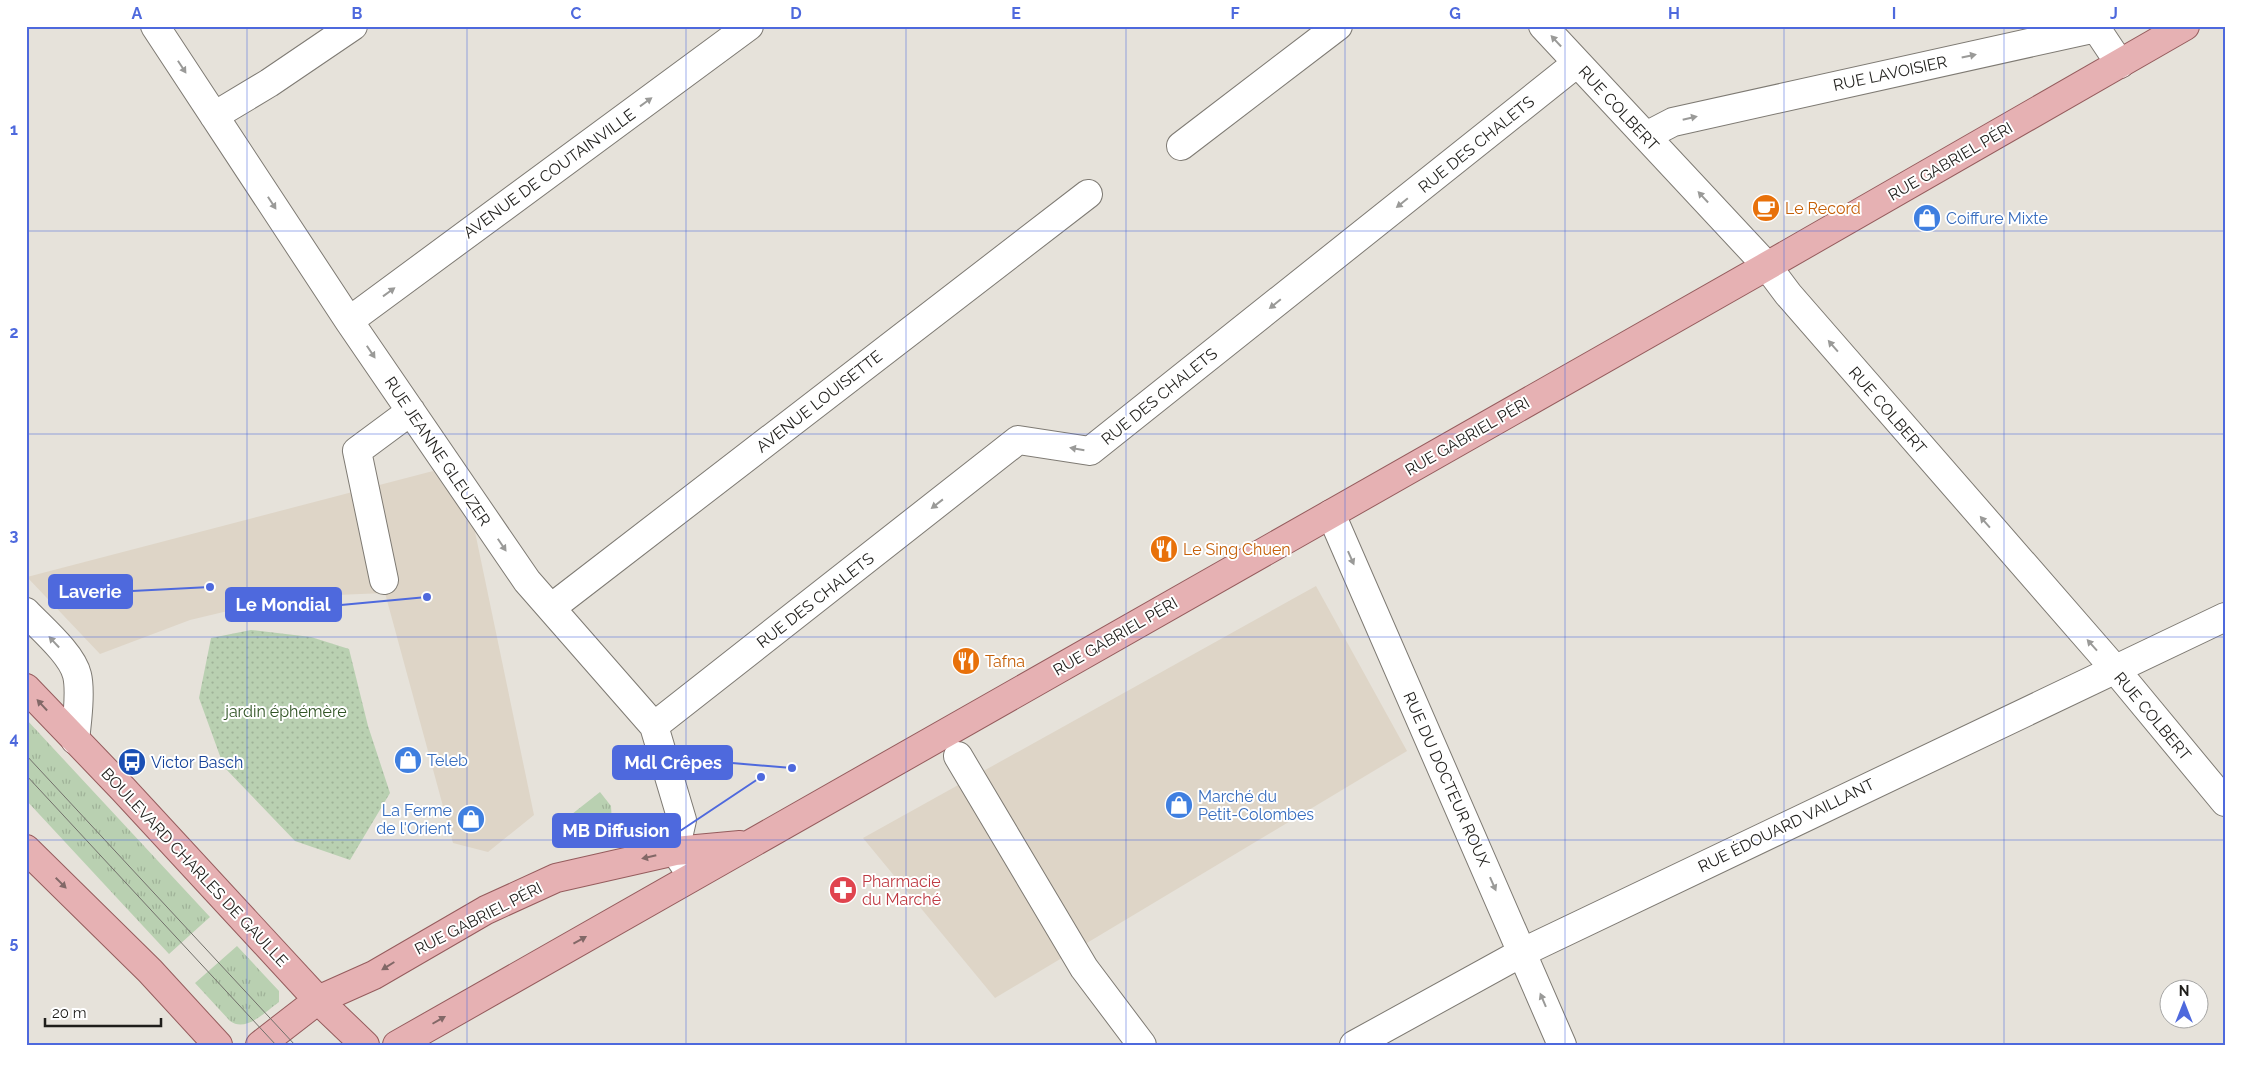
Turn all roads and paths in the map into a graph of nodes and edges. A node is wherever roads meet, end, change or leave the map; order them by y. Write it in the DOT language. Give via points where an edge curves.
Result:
graph roads {
  1 [pos="155,26"];
  2 [pos="353,26"];
  3 [pos="749,26"];
  4 [pos="1338,26"];
  5 [pos="1542,26"];
  6 [pos="2185,26"];
  7 [pos="1577,63"];
  8 [pos="2120,64"];
  9 [pos="214,116"];
  10 [pos="1646,136"];
  11 [pos="1181,146"];
  12 [pos="1088,194"];
  13 [pos="1767,266"];
  14 [pos="349,321"];
  15 [pos="411,411"];
  16 [pos="1331,514"];
  17 [pos="384,580"];
  18 [pos="550,608"];
  19 [pos="26,612"];
  20 [pos="2225,617"];
  21 [pos="2114,668"];
  22 [pos="26,688"];
  23 [pos="654,726"];
  24 [pos="75,740"];
  25 [pos="958,756"];
  26 [pos="2225,802"];
  27 [pos="749,845"];
  28 [pos="26,849"];
  29 [pos="675,851"];
  30 [pos="692,876"];
  31 [pos="1523,952"];
  32 [pos="318,1000"];
  33 [pos="218,1045"];
  34 [pos="260,1045"];
  35 [pos="366,1045"];
  36 [pos="397,1045"];
  37 [pos="1142,1045"];
  38 [pos="1354,1045"];
  39 [pos="1562,1045"];
  1 -- 9 [label="street, RUE JEANNE GLEUZER, one-way"];
  2 -- 9 [label="street" via="269,84"];
  14 -- 3 [label="street, AVENUE DE COUTAINVILLE, one-way"];
  4 -- 11 [label="street"];
  7 -- 5 [label="street, RUE COLBERT, one-way"];
  6 -- 8 [label="main road, RUE GABRIEL PÉRI"];
  7 -- 10 [label="street, RUE COLBERT"];
  7 -- 23 [label="street, RUE DES CHALETS, one-way" via="1090,451 1018,440"];
  10 -- 8 [label="street, RUE LAVOISIER, one-way" via="1672,122 2096,28"];
  8 -- 13 [label="main road, RUE GABRIEL PÉRI"];
  9 -- 14 [label="street, RUE JEANNE GLEUZER, one-way"];
  13 -- 10 [label="street, RUE COLBERT, one-way"];
  12 -- 18 [label="street, AVENUE LOUISETTE"];
  13 -- 16 [label="main road, RUE GABRIEL PÉRI"];
  21 -- 13 [label="street, RUE COLBERT, one-way" via="1794,302"];
  14 -- 15 [label="street, RUE JEANNE GLEUZER, one-way"];
  15 -- 17 [label="street" via="357,451"];
  15 -- 18 [label="street, RUE JEANNE GLEUZER, one-way" via="527,581"];
  16 -- 27 [label="main road, RUE GABRIEL PÉRI"];
  16 -- 31 [label="street, RUE DU DOCTEUR ROUX, one-way"];
  18 -- 23 [label="street, RUE JEANNE GLEUZER"];
  24 -- 19 [label="street, one-way" via="78,676 72,662"];
  20 -- 21 [label="street, RUE ÉDOUARD VAILLANT"];
  21 -- 26 [label="street, RUE COLBERT"];
  21 -- 31 [label="street, RUE ÉDOUARD VAILLANT"];
  24 -- 22 [label="main road, BOULEVARD CHARLES DE GAULLE, one-way"];
  23 -- 29 [label="street, RUE JEANNE GLEUZER" via="682,820"];
  24 -- 32 [label="main road, BOULEVARD CHARLES DE GAULLE"];
  25 -- 37 [label="street" via="1084,968"];
  27 -- 29 [label="main road, RUE GABRIEL PÉRI"];
  27 -- 30 [label="main road, RUE GABRIEL PÉRI"];
  28 -- 33 [label="main road, one-way" via="150,971"];
  29 -- 30 [label="street"];
  29 -- 32 [label="main road, RUE GABRIEL PÉRI, one-way" via="556,878 486,910 374,975"];
  36 -- 30 [label="main road, RUE GABRIEL PÉRI, one-way"];
  31 -- 38 [label="street, RUE ÉDOUARD VAILLANT"];
  39 -- 31 [label="street, RUE DU DOCTEUR ROUX, one-way"];
  32 -- 34 [label="main road, RUE GABRIEL PÉRI"];
  32 -- 35 [label="main road, BOULEVARD CHARLES DE GAULLE"];
}
